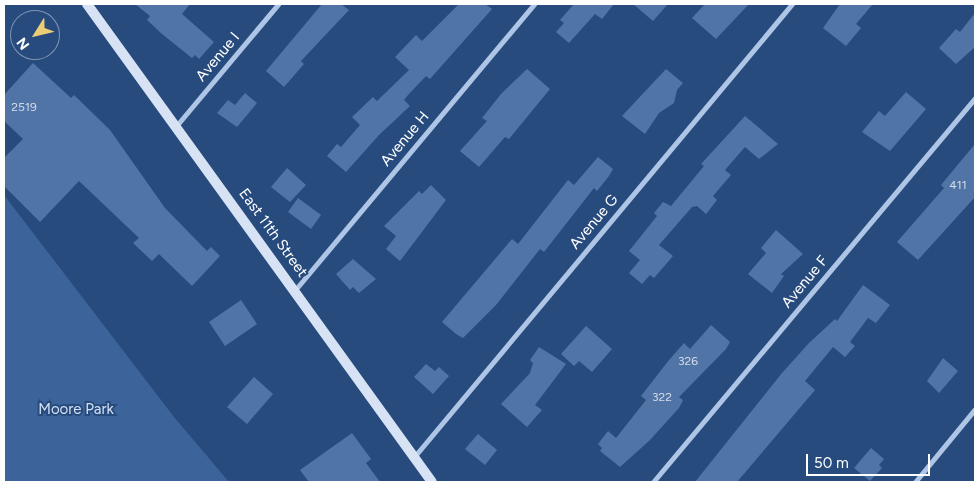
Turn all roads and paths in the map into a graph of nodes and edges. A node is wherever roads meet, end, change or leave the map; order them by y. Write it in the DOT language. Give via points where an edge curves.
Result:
graph roads {
  1 [pos="87,4"];
  2 [pos="278,4"];
  3 [pos="534,4"];
  4 [pos="792,4"];
  5 [pos="975,98"];
  6 [pos="177,125"];
  7 [pos="295,290"];
  8 [pos="975,410"];
  9 [pos="414,457"];
  10 [pos="432,482"];
  11 [pos="654,482"];
  12 [pos="915,482"];
  1 -- 6 [label="street, East 11th Street"];
  2 -- 6 [label="street, Avenue I"];
  3 -- 7 [label="street, Avenue H"];
  4 -- 9 [label="street, Avenue G"];
  5 -- 11 [label="street, Avenue F"];
  6 -- 7 [label="street, East 11th Street"];
  7 -- 9 [label="street, East 11th Street"];
  8 -- 12 [label="street"];
  9 -- 10 [label="street, East 11th Street"];
}
